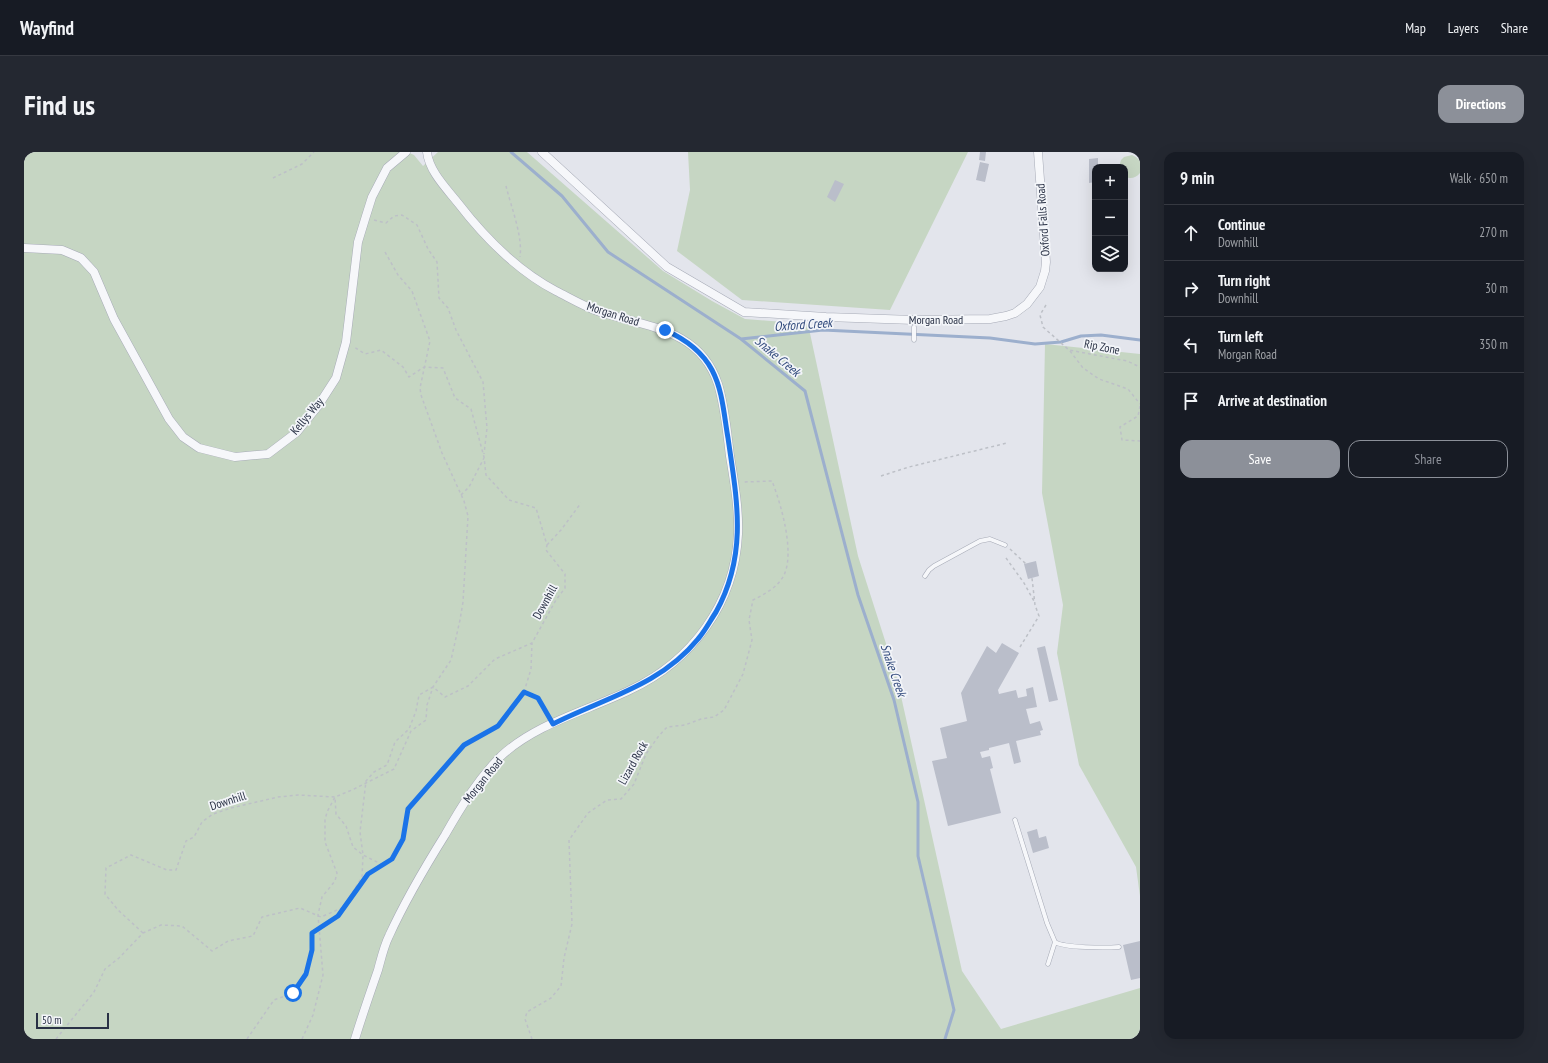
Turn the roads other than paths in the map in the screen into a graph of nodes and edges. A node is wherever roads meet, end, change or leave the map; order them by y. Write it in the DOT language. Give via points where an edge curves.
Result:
graph roads {
  1 [pos="406,152"];
  2 [pos="427,152"];
  3 [pos="542,152"];
  4 [pos="1038,152"];
  5 [pos="24,248"];
  6 [pos="1040,287"];
  7 [pos="914,327"];
  8 [pos="914,340"];
  9 [pos="1005,545"];
  10 [pos="925,576"];
  11 [pos="1015,820"];
  12 [pos="1055,942"];
  13 [pos="1119,947"];
  14 [pos="1048,964"];
  15 [pos="355,1039"];
  1 -- 5 [label="street, Kellys Way" via="387,168 372,197 366,216 358,242 346,342 336,378 297,432 268,454 235,457 200,448 183,437 169,419 114,319 94,272 81,258 62,250"];
  2 -- 15 [label="street, Morgan Road" via="431,168 487,239 530,275 598,311 665,330 702,355 718,385 735,483 738,533 734,567 722,599 706,629 686,652 651,679 631,690 521,741 503,754 486,772 428,862 388,937"];
  3 -- 6 [label="street, Morgan Road" via="667,267 744,312 906,320 990,319 1015,313 1027,304"];
  4 -- 6 [label="street, Oxford Falls Road" via="1046,253 1045,271"];
  7 -- 8 [label="lane"];
  9 -- 10 [label="lane" via="990,540 980,541 934,566"];
  11 -- 12 [label="lane"];
  12 -- 13 [label="lane" via="1073,946"];
  12 -- 14 [label="lane"];
}
